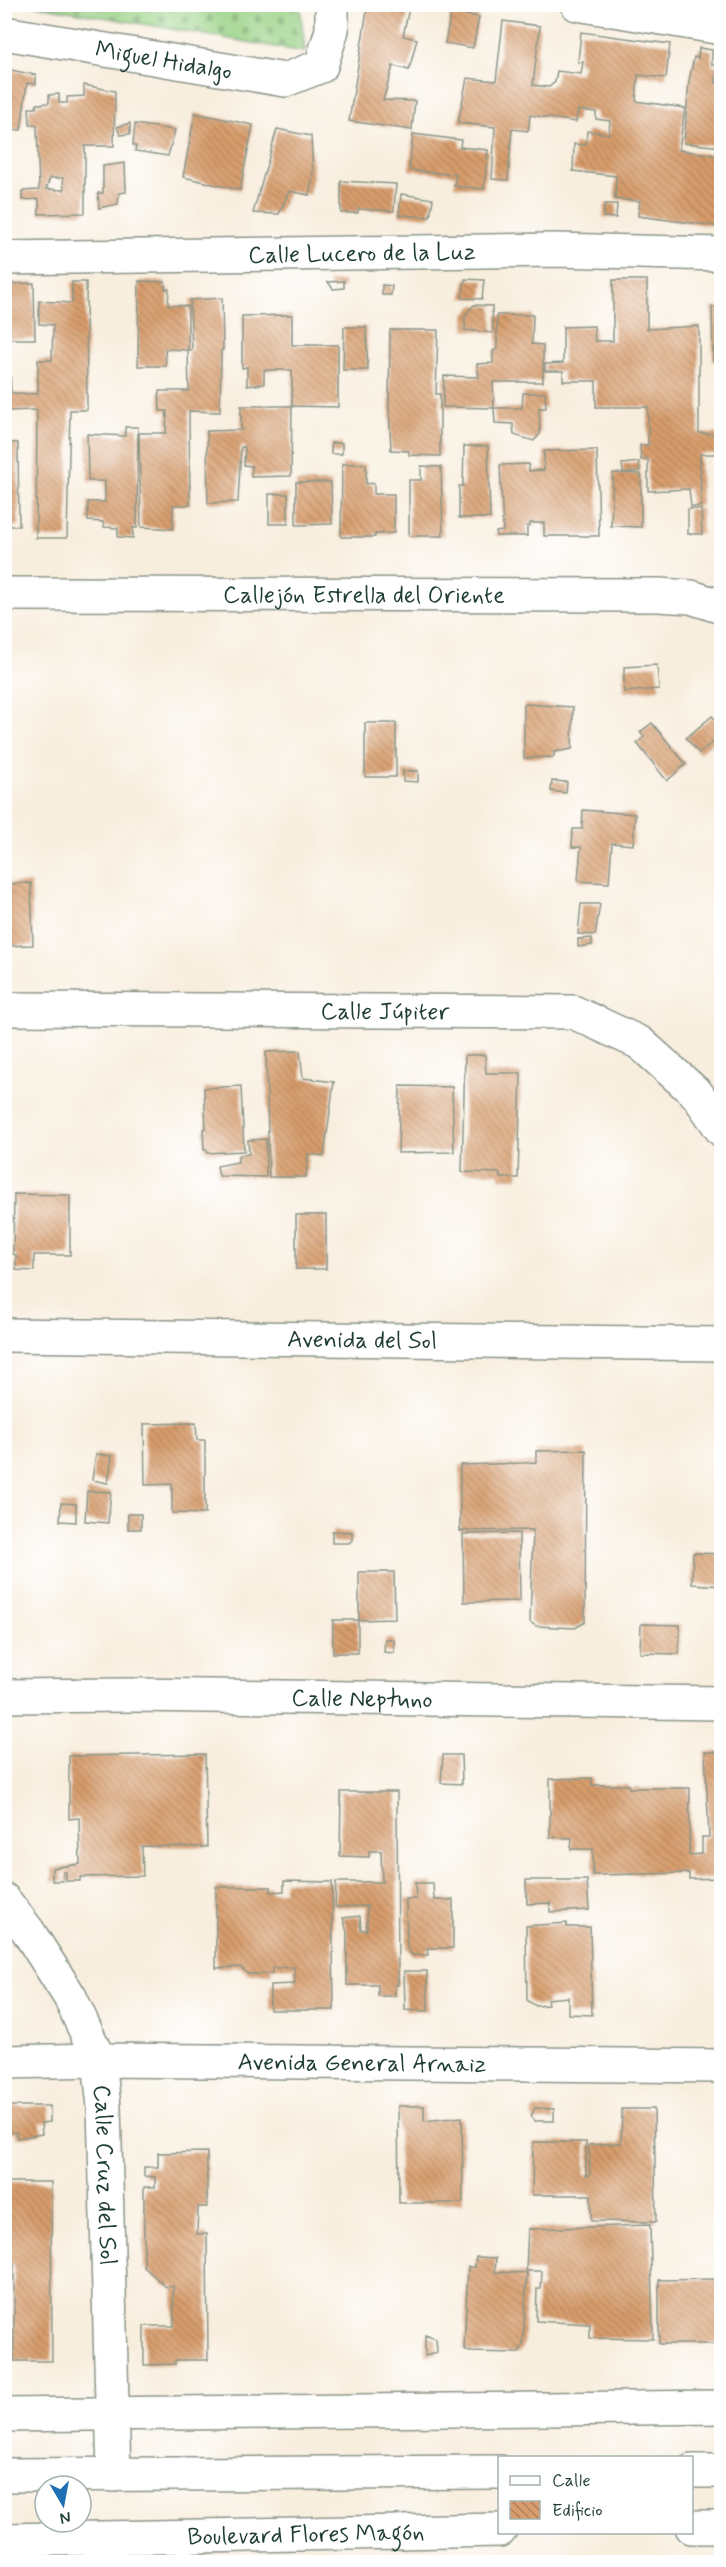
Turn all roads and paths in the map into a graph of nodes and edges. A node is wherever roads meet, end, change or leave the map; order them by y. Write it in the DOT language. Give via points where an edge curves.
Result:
graph roads {
  1 [pos="332,4"];
  2 [pos="577,4"];
  3 [pos="722,28"];
  4 [pos="4,33"];
  5 [pos="722,254"];
  6 [pos="4,258"];
  7 [pos="4,594"];
  8 [pos="722,607"];
  9 [pos="4,1009"];
  10 [pos="722,1130"];
  11 [pos="4,1335"];
  12 [pos="722,1344"];
  13 [pos="4,1696"];
  14 [pos="722,1704"];
  15 [pos="4,1900"];
  16 [pos="99,2060"];
  17 [pos="4,2062"];
  18 [pos="722,2066"];
  19 [pos="722,2407"];
  20 [pos="113,2412"];
  21 [pos="4,2415"];
  22 [pos="693,2471"];
  23 [pos="722,2471"];
  24 [pos="498,2472"];
  25 [pos="4,2475"];
  26 [pos="114,2475"];
  27 [pos="693,2527"];
  28 [pos="722,2527"];
  29 [pos="498,2530"];
  30 [pos="4,2540"];
  1 -- 4 [label="street, Miguel Hidalgo" via="332,30 321,66 285,80"];
  2 -- 3 [label="street"];
  5 -- 6 [label="street, Calle Lucero de la Luz" via="555,250"];
  7 -- 8 [label="street, Callejón Estrella del Oriente" via="658,595 691,597"];
  9 -- 10 [label="street, Calle Júpiter" via="573,1012 640,1042 697,1094"];
  11 -- 12 [label="street, Avenida del Sol"];
  13 -- 14 [label="street, Calle Neptuno"];
  15 -- 16 [label="street, Calle Cruz del Sol" via="70,1998"];
  16 -- 17 [label="street, Avenida General Arnaiz"];
  16 -- 18 [label="street, Avenida General Arnaiz"];
  16 -- 20 [label="street, Calle Cruz del Sol" via="104,2106"];
  19 -- 20 [label="street"];
  20 -- 21 [label="street"];
  20 -- 26 [label="street, Calle Cruz del Sol"];
  22 -- 23 [label="street"];
  24 -- 26 [label="street"];
  25 -- 26 [label="street"];
  27 -- 28 [label="street"];
  29 -- 30 [label="street, Boulevard Flores Magón"];
}
